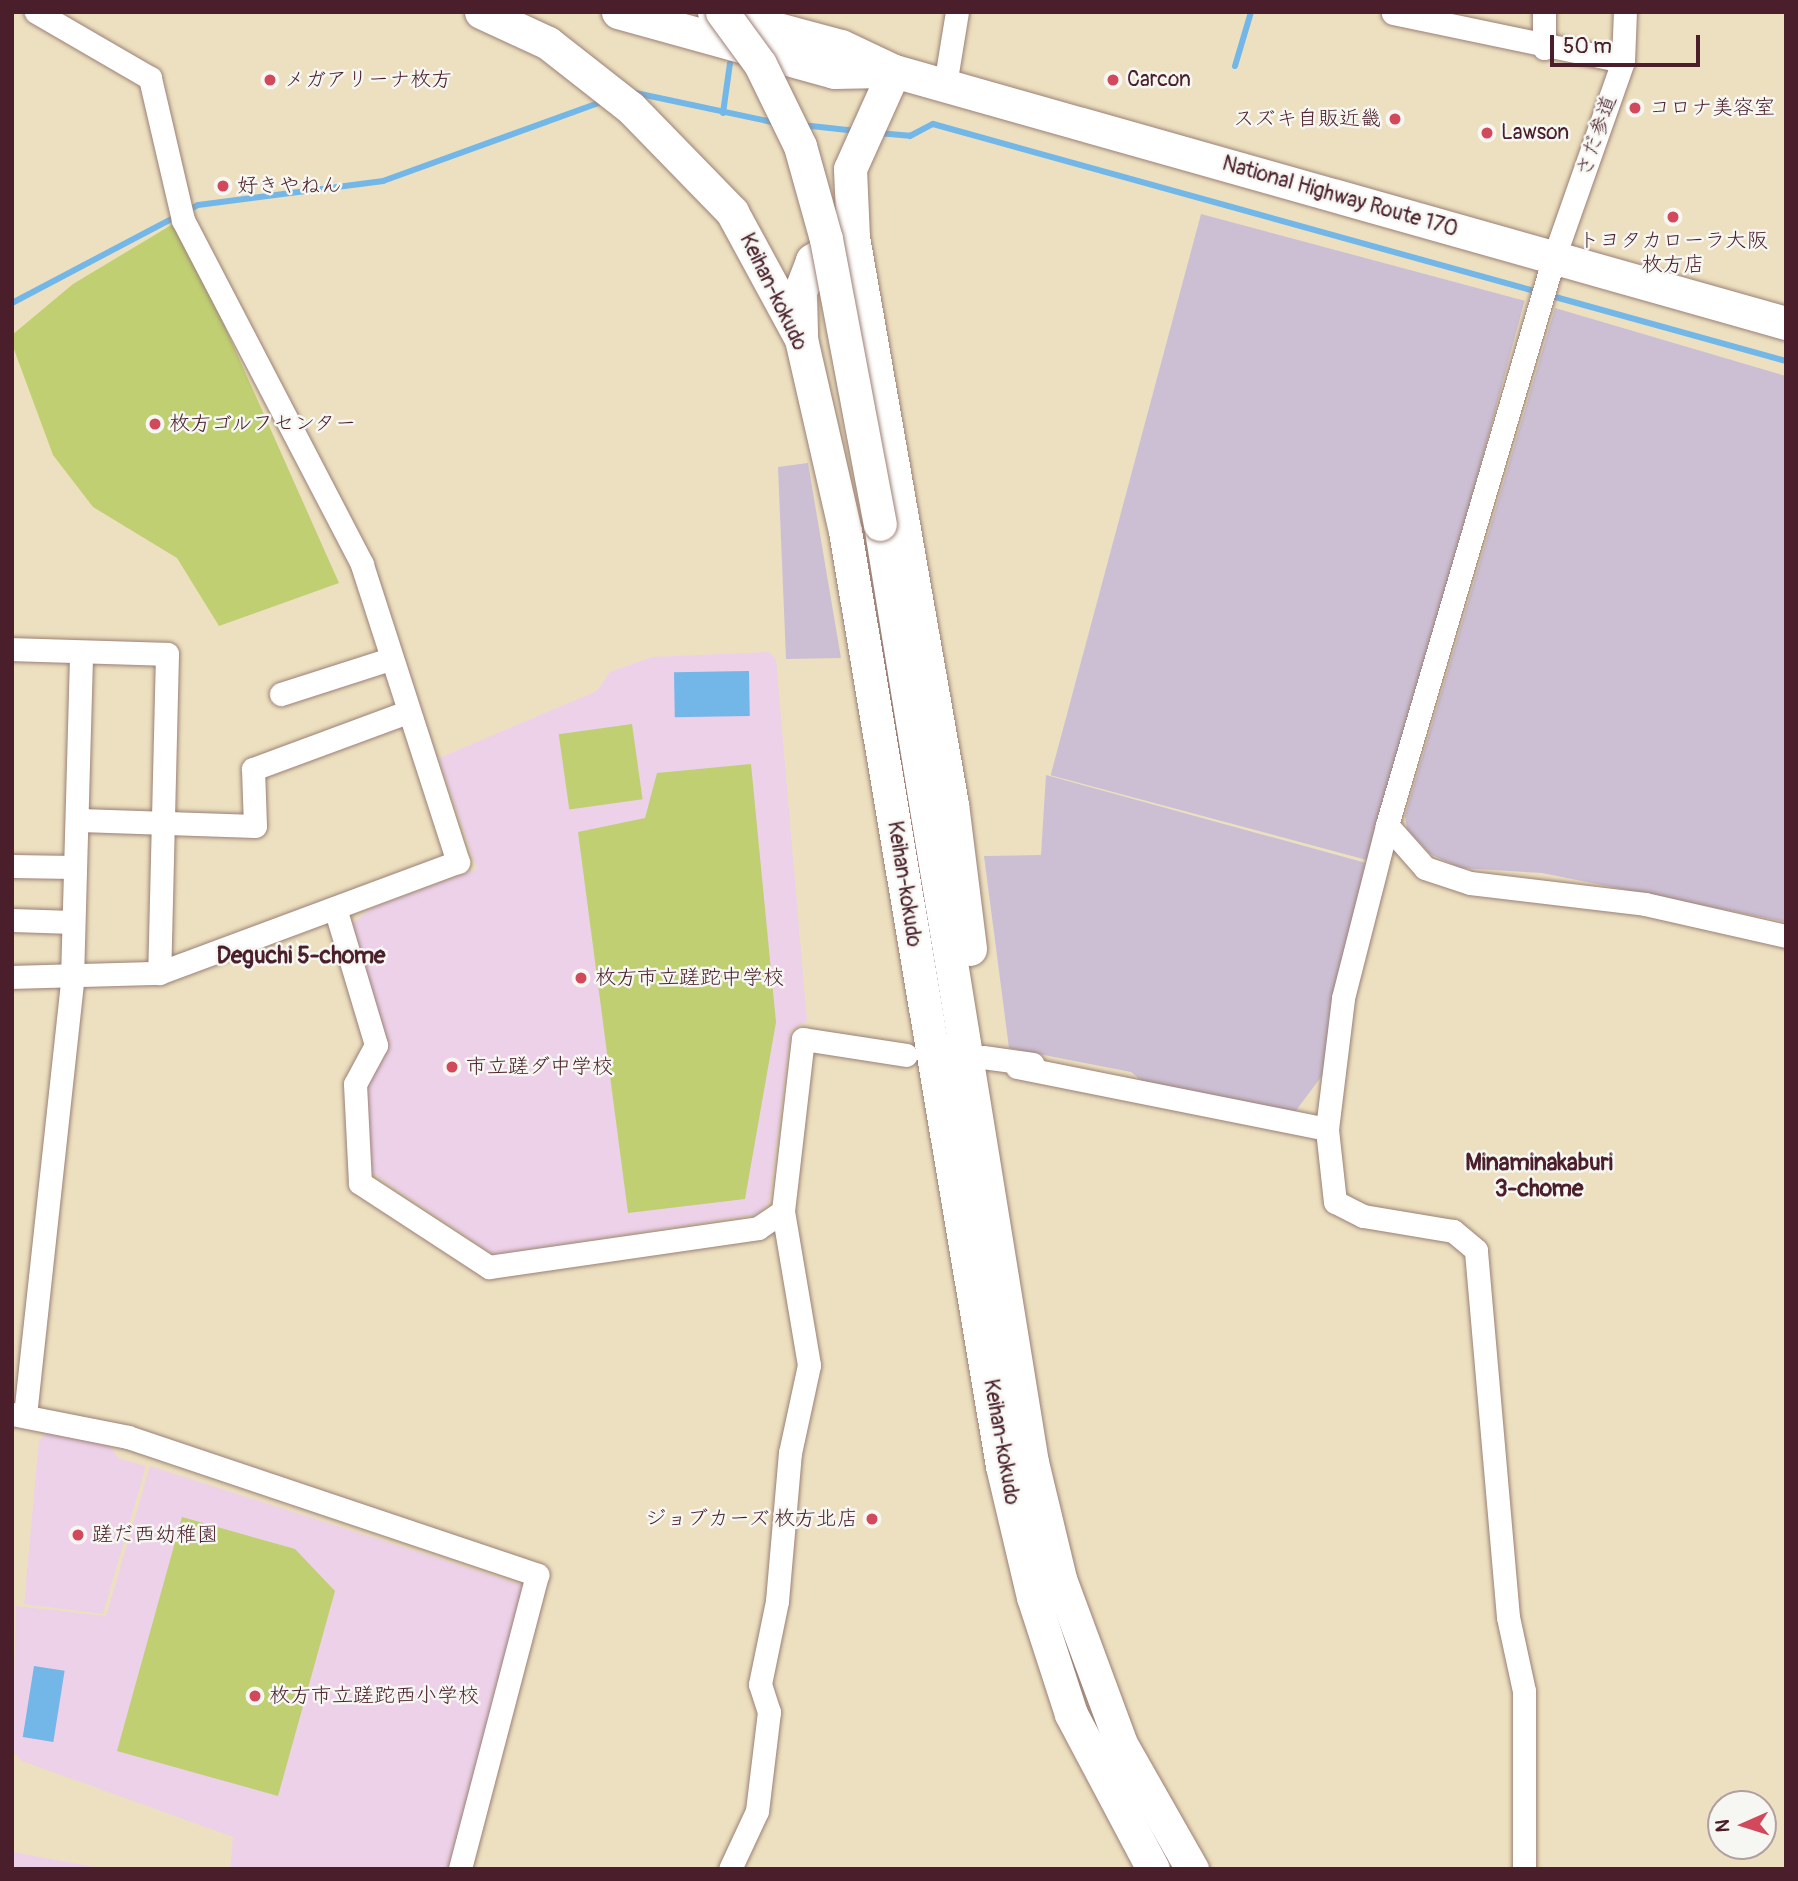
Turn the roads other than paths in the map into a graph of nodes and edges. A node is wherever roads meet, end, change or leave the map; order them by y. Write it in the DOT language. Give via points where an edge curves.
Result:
graph roads {
  1 [pos="36,12"];
  2 [pos="481,12"];
  3 [pos="618,12"];
  4 [pos="714,12"];
  5 [pos="722,12"];
  6 [pos="777,12"];
  7 [pos="957,12"];
  8 [pos="1544,12"];
  9 [pos="1625,12"];
  10 [pos="1393,13"];
  11 [pos="1425,17"];
  12 [pos="809,38"];
  13 [pos="1544,48"];
  14 [pos="1623,61"];
  15 [pos="894,71"];
  16 [pos="945,85"];
  17 [pos="853,237"];
  18 [pos="1546,284"];
  19 [pos="1786,323"];
  20 [pos="801,339"];
  21 [pos="12,649"];
  22 [pos="80,652"];
  23 [pos="390,659"];
  24 [pos="281,694"];
  25 [pos="407,712"];
  26 [pos="80,820"];
  27 [pos="163,823"];
  28 [pos="1387,825"];
  29 [pos="12,866"];
  30 [pos="74,867"];
  31 [pos="335,908"];
  32 [pos="12,920"];
  33 [pos="73,922"];
  34 [pos="1786,936"];
  35 [pos="159,973"];
  36 [pos="12,977"];
  37 [pos="72,979"];
  38 [pos="919,1051"];
  39 [pos="983,1057"];
  40 [pos="1017,1067"];
  41 [pos="1136,1089"];
  42 [pos="1327,1129"];
  43 [pos="982,1160"];
  44 [pos="783,1211"];
  45 [pos="18,1414"];
  46 [pos="1146,1864"];
  47 [pos="460,1869"];
  48 [pos="730,1869"];
  49 [pos="1192,1869"];
  50 [pos="1524,1869"];
  1 -- 23 [label="street" via="150,78 182,209 362,564"];
  2 -- 20 [label="highway, Keihan-kokudo" via="548,43 596,76 631,108 732,212"];
  3 -- 15 [label="highway, National Highway Route 170" via="834,72"];
  4 -- 12 [label="highway, National Highway Route 170"];
  5 -- 43 [label="highway, Keihan-kokudo, bridge" via="760,64 800,146 827,239 880,524"];
  6 -- 12 [label="highway"];
  7 -- 16 [label="street"];
  8 -- 13 [label="street"];
  9 -- 14 [label="street, さだ参道"];
  10 -- 11 [label="street"];
  11 -- 13 [label="street"];
  12 -- 15 [label="highway, National Highway Route 170"];
  13 -- 14 [label="street"];
  14 -- 18 [label="street, さだ参道"];
  15 -- 16 [label="highway, National Highway Route 170"];
  15 -- 17 [label="highway" via="850,169"];
  16 -- 18 [label="highway, National Highway Route 170"];
  17 -- 20 [label="highway" via="812,260 800,292"];
  17 -- 39 [label="highway" via="952,804"];
  18 -- 19 [label="highway, National Highway Route 170"];
  18 -- 28 [label="street, さだ参道"];
  20 -- 38 [label="highway, Keihan-kokudo" via="845,531"];
  21 -- 22 [label="street"];
  22 -- 26 [label="street"];
  22 -- 27 [label="street" via="167,654"];
  23 -- 24 [label="street"];
  23 -- 25 [label="street"];
  25 -- 27 [label="street" via="253,769 255,826"];
  25 -- 31 [label="street" via="458,862"];
  26 -- 27 [label="street"];
  26 -- 30 [label="street"];
  27 -- 35 [label="street"];
  28 -- 34 [label="street" via="1425,868 1470,883 1645,905"];
  28 -- 42 [label="street, さだ参道" via="1343,998"];
  29 -- 30 [label="street"];
  30 -- 33 [label="street"];
  31 -- 35 [label="street"];
  31 -- 44 [label="street" via="376,1045 355,1084 360,1183 488,1266 758,1228"];
  32 -- 33 [label="street"];
  33 -- 37 [label="street"];
  35 -- 37 [label="street"];
  36 -- 37 [label="street"];
  37 -- 45 [label="street"];
  38 -- 44 [label="street" via="810,1029 803,1039"];
  38 -- 46 [label="highway, Keihan-kokudo" via="1002,1466 1033,1597 1071,1714"];
  39 -- 41 [label="street" via="1121,1077"];
  39 -- 43 [label="highway"];
  40 -- 41 [label="street"];
  41 -- 42 [label="street"];
  42 -- 50 [label="street, さだ参道" via="1335,1202 1363,1216 1453,1231 1476,1250 1508,1617 1524,1691"];
  43 -- 49 [label="highway, Keihan-kokudo" via="1032,1462 1060,1579 1121,1744"];
  44 -- 48 [label="street" via="809,1365 788,1464 776,1601 760,1684 769,1712 757,1811"];
  45 -- 47 [label="street" via="128,1437 537,1575"];
}
